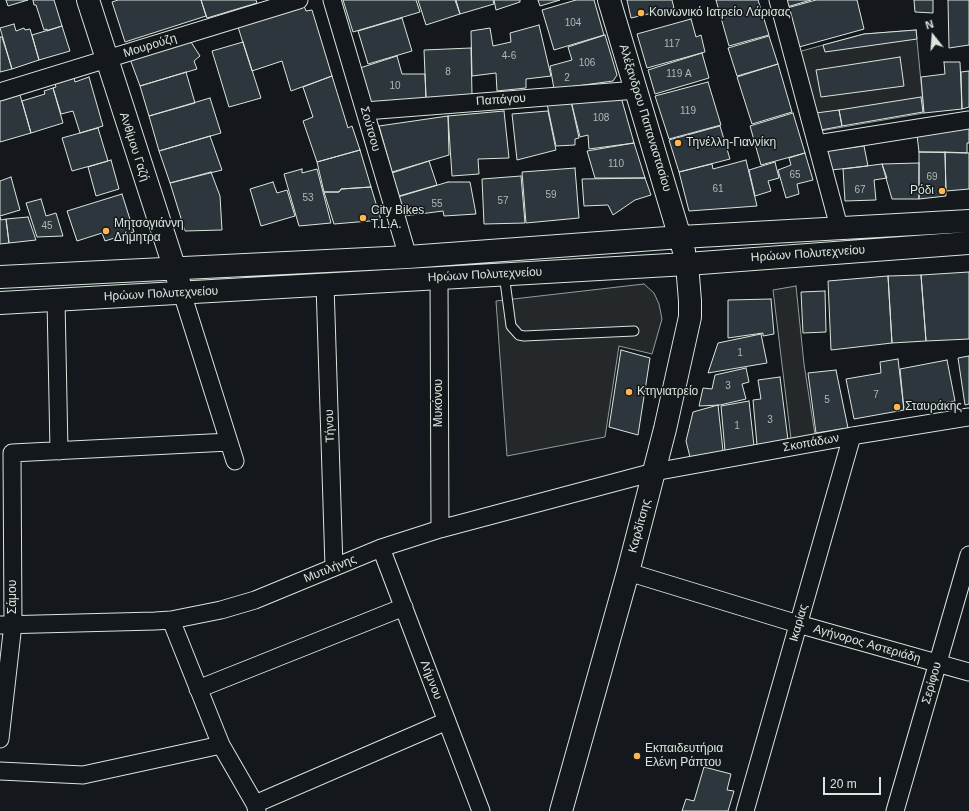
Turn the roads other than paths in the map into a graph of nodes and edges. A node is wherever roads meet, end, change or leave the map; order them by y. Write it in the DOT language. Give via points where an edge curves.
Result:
graph roads {
  1 [pos="88,0"];
  2 [pos="299,0"];
  3 [pos="332,0"];
  4 [pos="609,0"];
  5 [pos="778,0"];
  6 [pos="106,59"];
  7 [pos="637,90"];
  8 [pos="0,92"];
  9 [pos="365,110"];
  10 [pos="969,120"];
  11 [pos="817,144"];
  12 [pos="969,221"];
  13 [pos="839,227"];
  14 [pos="681,237"];
  15 [pos="969,242"];
  16 [pos="408,257"];
  17 [pos="688,264"];
  18 [pos="174,269"];
  19 [pos="504,274"];
  20 [pos="0,277"];
  21 [pos="439,278"];
  22 [pos="325,284"];
  23 [pos="182,293"];
  24 [pos="56,300"];
  25 [pos="0,302"];
  26 [pos="634,331"];
  27 [pos="969,417"];
  28 [pos="852,436"];
  29 [pos="229,442"];
  30 [pos="59,451"];
  31 [pos="235,461"];
  32 [pos="654,472"];
  33 [pos="440,529"];
  34 [pos="381,548"];
  35 [pos="969,555"];
  36 [pos="334,568"];
  37 [pos="628,572"];
  38 [pos="404,607"];
  39 [pos="171,620"];
  40 [pos="798,624"];
  41 [pos="6,625"];
  42 [pos="938,664"];
  43 [pos="969,672"];
  44 [pos="198,689"];
  45 [pos="447,721"];
  46 [pos="0,739"];
  47 [pos="221,745"];
  48 [pos="0,771"];
  49 [pos="256,807"];
  50 [pos="481,811"];
  51 [pos="561,811"];
  52 [pos="745,811"];
  53 [pos="895,811"];
  1 -- 6 [label="main road, Ανθίμου Γαζή"];
  2 -- 6 [label="street, Μουρούζη"];
  3 -- 9 [label="street, Σούτσου"];
  4 -- 7 [label="main road, Αλέξανδρου Παπαναστασίου"];
  5 -- 11 [label="street"];
  6 -- 8 [label="street, Μουρούζη"];
  6 -- 18 [label="main road, Ανθίμου Γαζή"];
  7 -- 9 [label="street, Παπάγου"];
  7 -- 14 [label="main road, Αλέξανδρου Παπαναστασίου"];
  9 -- 16 [label="street, Σούτσου"];
  10 -- 11 [label="street"];
  11 -- 13 [label="street"];
  12 -- 13 [label="main road, Ηρώων Πολυτεχνείου"];
  13 -- 14 [label="main road, Ηρώων Πολυτεχνείου"];
  14 -- 16 [label="main road, Ηρώων Πολυτεχνείου"];
  14 -- 17 [label="main road, Καρδίτσης"];
  15 -- 17 [label="main road, Ηρώων Πολυτεχνείου"];
  16 -- 18 [label="main road, Ηρώων Πολυτεχνείου"];
  17 -- 19 [label="main road, Ηρώων Πολυτεχνείου"];
  17 -- 32 [label="main road, Καρδίτσης" via="690,317"];
  18 -- 20 [label="main road, Ηρώων Πολυτεχνείου"];
  18 -- 23 [label="main road, Ανθίμου Γαζή"];
  19 -- 21 [label="main road, Ηρώων Πολυτεχνείου"];
  19 -- 26 [label="lane" via="511,326 519,335"];
  21 -- 22 [label="main road, Ηρώων Πολυτεχνείου"];
  21 -- 33 [label="street, Μυκόνου"];
  22 -- 23 [label="main road, Ηρώων Πολυτεχνείου"];
  22 -- 36 [label="street, Τήνου"];
  23 -- 24 [label="main road, Ηρώων Πολυτεχνείου"];
  23 -- 29 [label="street"];
  24 -- 25 [label="main road, Ηρώων Πολυτεχνείου"];
  24 -- 30 [label="street"];
  27 -- 28 [label="street, Σκοπάδων"];
  28 -- 32 [label="street, Σκοπάδων"];
  28 -- 40 [label="street, Ικαρίας"];
  29 -- 30 [label="street"];
  29 -- 31 [label="street"];
  30 -- 41 [label="street, Σάμου" via="12,453"];
  32 -- 33 [label="street, Μυτιλήνης"];
  32 -- 37 [label="main road, Καρδίτσης"];
  33 -- 34 [label="street, Μυτιλήνης"];
  34 -- 36 [label="street, Μυτιλήνης"];
  34 -- 38 [label="street, Λήμνου"];
  35 -- 42 [label="street, Σερίφου"];
  36 -- 39 [label="street, Μυτιλήνης" via="255,600"];
  37 -- 40 [label="street, Αγήνορος Αστεριάδη"];
  37 -- 51 [label="main road, Καρδίτσης"];
  38 -- 44 [label="street"];
  38 -- 45 [label="street, Λήμνου"];
  39 -- 41 [label="street, Μυτιλήνης"];
  39 -- 44 [label="street"];
  40 -- 42 [label="street, Αγήνορος Αστεριάδη"];
  40 -- 52 [label="street, Ικαρίας"];
  41 -- 46 [label="street, Σάμου"];
  42 -- 43 [label="street, Αγήνορος Αστεριάδη"];
  42 -- 53 [label="street, Σερίφου"];
  44 -- 47 [label="street"];
  45 -- 49 [label="street"];
  45 -- 50 [label="street, Λήμνου"];
  47 -- 48 [label="street" via="83,775"];
  47 -- 49 [label="street"];
}
